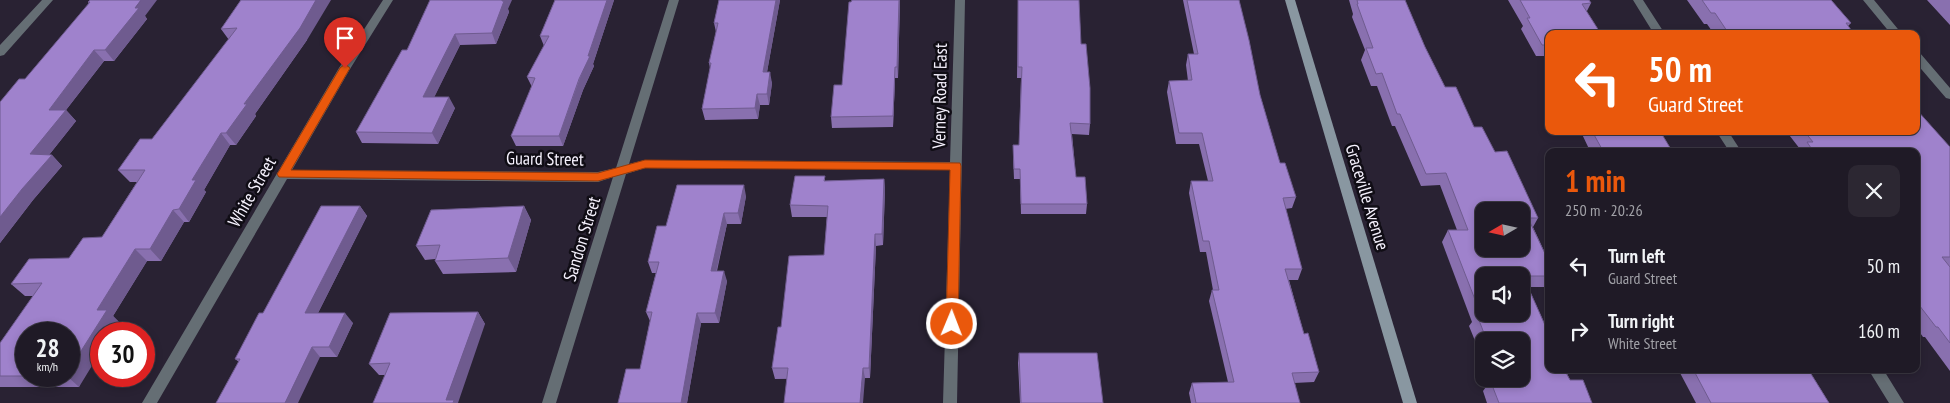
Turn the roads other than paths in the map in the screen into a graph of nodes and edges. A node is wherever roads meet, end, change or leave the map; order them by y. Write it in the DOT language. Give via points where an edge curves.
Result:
graph roads {
  1 [pos="48,0"];
  2 [pos="388,0"];
  3 [pos="674,0"];
  4 [pos="960,0"];
  5 [pos="1290,0"];
  6 [pos="1638,0"];
  7 [pos="1868,0"];
  8 [pos="1657,30"];
  9 [pos="1894,30"];
  10 [pos="0,52"];
  11 [pos="1920,61"];
  12 [pos="1950,95"];
  13 [pos="1725,135"];
  14 [pos="1733,148"];
  15 [pos="956,166"];
  16 [pos="621,170"];
  17 [pos="283,174"];
  18 [pos="1878,373"];
  19 [pos="149,403"];
  20 [pos="549,403"];
  21 [pos="950,403"];
  22 [pos="1410,403"];
  23 [pos="1897,403"];
  1 -- 10 [label="street"];
  2 -- 17 [label="street, White Street"];
  3 -- 16 [label="street, Sandon Street"];
  4 -- 15 [label="street, Verney Road East"];
  5 -- 22 [label="main road, Graceville Avenue"];
  6 -- 8 [label="street"];
  7 -- 9 [label="street"];
  11 -- 12 [label="street"];
  13 -- 14 [label="street"];
  15 -- 16 [label="street, Guard Street" via="645,164"];
  15 -- 21 [label="street, Verney Road East"];
  16 -- 17 [label="street, Guard Street" via="598,177"];
  16 -- 20 [label="street, Sandon Street"];
  17 -- 19 [label="street, White Street"];
  18 -- 23 [label="street"];
}
